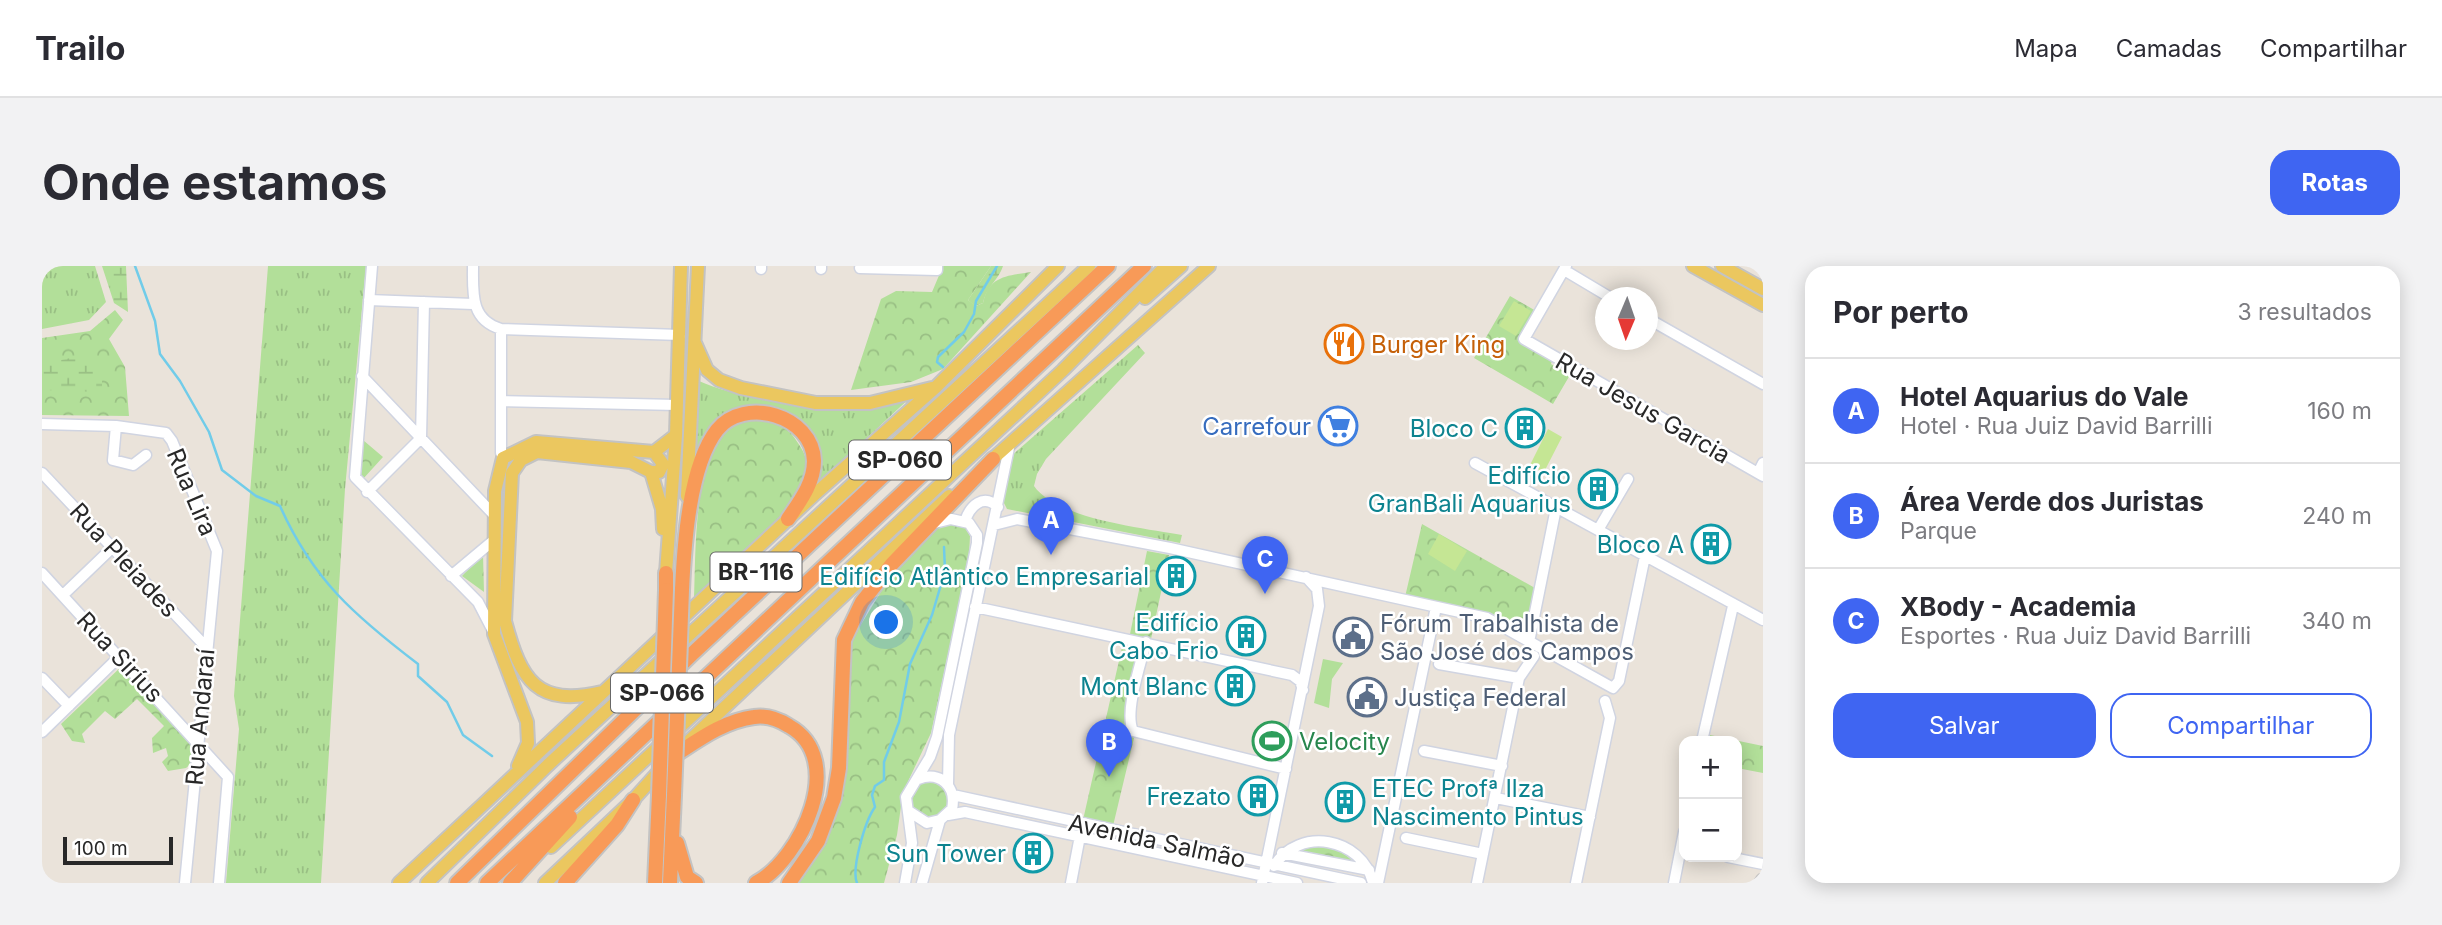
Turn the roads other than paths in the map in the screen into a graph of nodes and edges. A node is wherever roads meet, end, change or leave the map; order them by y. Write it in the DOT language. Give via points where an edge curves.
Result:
graph roads {
  1 [pos="372,266"];
  2 [pos="473,266"];
  3 [pos="681,266"];
  4 [pos="698,266"];
  5 [pos="937,266"];
  6 [pos="1089,266"];
  7 [pos="1108,266"];
  8 [pos="1144,266"];
  9 [pos="1166,266"];
  10 [pos="1181,266"];
  11 [pos="1209,266"];
  12 [pos="1693,266"];
  13 [pos="1723,266"];
  14 [pos="860,268"];
  15 [pos="1565,268"];
  16 [pos="1054,269"];
  17 [pos="1595,288"];
  18 [pos="1763,289"];
  19 [pos="369,300"];
  20 [pos="424,302"];
  21 [pos="473,304"];
  22 [pos="1763,305"];
  23 [pos="1658,324"];
  24 [pos="501,329"];
  25 [pos="680,335"];
  26 [pos="695,343"];
  27 [pos="1063,370"];
  28 [pos="362,376"];
  29 [pos="1763,384"];
  30 [pos="936,387"];
  31 [pos="502,401"];
  32 [pos="677,404"];
  33 [pos="42,424"];
  34 [pos="116,426"];
  35 [pos="676,435"];
  36 [pos="421,438"];
  37 [pos="1010,443"];
  38 [pos="654,452"];
  39 [pos="501,453"];
  40 [pos="146,455"];
  41 [pos="993,459"];
  42 [pos="1475,463"];
  43 [pos="1763,463"];
  44 [pos="651,472"];
  45 [pos="42,473"];
  46 [pos="1760,475"];
  47 [pos="1628,479"];
  48 [pos="367,492"];
  49 [pos="998,507"];
  50 [pos="1556,508"];
  51 [pos="495,516"];
  52 [pos="789,519"];
  53 [pos="965,521"];
  54 [pos="935,523"];
  55 [pos="994,525"];
  56 [pos="1598,530"];
  57 [pos="685,532"];
  58 [pos="494,540"];
  59 [pos="112,548"];
  60 [pos="217,551"];
  61 [pos="1645,556"];
  62 [pos="42,573"];
  63 [pos="666,573"];
  64 [pos="451,576"];
  65 [pos="1305,577"];
  66 [pos="1341,585"];
  67 [pos="63,595"];
  68 [pos="1319,606"];
  69 [pos="1733,606"];
  70 [pos="975,607"];
  71 [pos="1436,607"];
  72 [pos="1763,620"];
  73 [pos="494,634"];
  74 [pos="1146,642"];
  75 [pos="1529,642"];
  76 [pos="206,647"];
  77 [pos="1534,656"];
  78 [pos="119,657"];
  79 [pos="1439,664"];
  80 [pos="42,678"];
  81 [pos="1519,678"];
  82 [pos="1303,690"];
  83 [pos="603,692"];
  84 [pos="1605,701"];
  85 [pos="69,706"];
  86 [pos="42,732"];
  87 [pos="1703,736"];
  88 [pos="197,741"];
  89 [pos="629,751"];
  90 [pos="1424,751"];
  91 [pos="672,757"];
  92 [pos="1502,765"];
  93 [pos="1286,769"];
  94 [pos="510,778"];
  95 [pos="918,779"];
  96 [pos="948,784"];
  97 [pos="953,794"];
  98 [pos="1496,798"];
  99 [pos="633,800"];
  100 [pos="910,812"];
  101 [pos="1590,817"];
  102 [pos="944,818"];
  103 [pos="673,825"];
  104 [pos="657,827"];
  105 [pos="1112,831"];
  106 [pos="1080,835"];
  107 [pos="1405,838"];
  108 [pos="1104,840"];
  109 [pos="1282,853"];
  110 [pos="1483,854"];
  111 [pos="1679,858"];
  112 [pos="1742,860"];
  113 [pos="1763,864"];
  114 [pos="1270,865"];
  115 [pos="1369,870"];
  116 [pos="1262,879"];
  117 [pos="185,883"];
  118 [pos="219,883"];
  119 [pos="399,883"];
  120 [pos="427,883"];
  121 [pos="457,883"];
  122 [pos="487,883"];
  123 [pos="511,883"];
  124 [pos="545,883"];
  125 [pos="565,883"];
  126 [pos="648,883"];
  127 [pos="655,883"];
  128 [pos="670,883"];
  129 [pos="696,883"];
  130 [pos="756,883"];
  131 [pos="789,883"];
  132 [pos="905,883"];
  133 [pos="922,883"];
  134 [pos="1071,883"];
  135 [pos="1297,883"];
  136 [pos="1362,883"];
  137 [pos="1375,883"];
  138 [pos="1477,883"];
  139 [pos="1576,883"];
  140 [pos="1674,883"];
  1 -- 19 [label="street"];
  2 -- 21 [label="street"];
  3 -- 25 [label="main road, SP-066"];
  4 -- 26 [label="main road, SP-066"];
  5 -- 14 [label="street" via="937,270"];
  6 -- 120 [label="main road, BR-116" via="660,661"];
  7 -- 121 [label="highway, SP-060" via="692,654"];
  8 -- 89 [label="highway, SP-060"];
  9 -- 27 [label="main road, BR-116"];
  10 -- 27 [label="main road"];
  11 -- 37 [label="main road"];
  12 -- 22 [label="main road"];
  13 -- 18 [label="main road"];
  15 -- 17 [label="street"];
  15 -- 46 [label="street, Rua Jesus Garcia" via="1524,339"];
  16 -- 30 [label="main road"];
  19 -- 20 [label="street"];
  19 -- 28 [label="street"];
  20 -- 21 [label="street"];
  20 -- 36 [label="street"];
  21 -- 24 [label="street" via="490,326"];
  23 -- 29 [label="street"];
  24 -- 25 [label="street"];
  24 -- 31 [label="street"];
  25 -- 32 [label="main road, SP-066"];
  26 -- 30 [label="main road" via="707,370 719,380 816,404 870,403"];
  26 -- 57 [label="main road, SP-066"];
  27 -- 123 [label="main road, BR-116"];
  28 -- 36 [label="street"];
  28 -- 48 [label="street" via="354,462 355,477"];
  30 -- 52 [label="main road"];
  31 -- 32 [label="street"];
  31 -- 39 [label="street"];
  32 -- 35 [label="main road, SP-066"];
  33 -- 34 [label="street"];
  34 -- 40 [label="street" via="113,460 133,465"];
  34 -- 60 [label="street, Rua Lira" via="166,433"];
  35 -- 38 [label="main road"];
  35 -- 63 [label="main road, SP-066"];
  36 -- 48 [label="street"];
  36 -- 51 [label="street"];
  37 -- 41 [label="main road"];
  37 -- 49 [label="street"];
  38 -- 44 [label="main road" via="663,464 659,471"];
  38 -- 51 [label="main road" via="536,442 503,458"];
  41 -- 54 [label="highway"];
  41 -- 91 [label="main road"];
  42 -- 50 [label="street"];
  43 -- 46 [label="street"];
  44 -- 63 [label="main road" via="662,509"];
  44 -- 83 [label="main road" via="631,462 537,452 521,460 512,473 505,609 509,636 524,671 552,696 573,699"];
  45 -- 59 [label="street, Rua Pleiades"];
  47 -- 56 [label="street"];
  48 -- 64 [label="street"];
  49 -- 53 [label="street" via="978,502"];
  49 -- 55 [label="street"];
  50 -- 56 [label="street"];
  50 -- 75 [label="street"];
  51 -- 58 [label="main road"];
  52 -- 57 [label="highway" via="808,486 813,455 797,429 780,416 752,412 725,421 713,436"];
  52 -- 83 [label="main road"];
  53 -- 54 [label="street"];
  53 -- 95 [label="street" via="977,535 975,558 937,737"];
  54 -- 131 [label="highway" via="892,564 862,602 845,640 834,798 818,841"];
  55 -- 65 [label="street" via="1017,519"];
  55 -- 70 [label="street"];
  56 -- 61 [label="street"];
  57 -- 103 [label="highway, SP-066, bridge"];
  58 -- 64 [label="street"];
  58 -- 73 [label="main road"];
  59 -- 67 [label="street"];
  59 -- 76 [label="street, Rua Pleiades"];
  60 -- 76 [label="street, Rua Andaraí"];
  61 -- 69 [label="street"];
  61 -- 75 [label="street" via="1619,681 1613,688"];
  62 -- 67 [label="street, Rua Siríus"];
  63 -- 104 [label="highway, SP-066, bridge"];
  64 -- 73 [label="street" via="478,602"];
  65 -- 66 [label="street"];
  65 -- 68 [label="street" via="1317,589"];
  66 -- 68 [label="street" via="1328,590"];
  66 -- 71 [label="street"];
  67 -- 78 [label="street, Rua Siríus"];
  68 -- 82 [label="street"];
  69 -- 72 [label="street"];
  69 -- 87 [label="street"];
  70 -- 74 [label="street"];
  70 -- 96 [label="street" via="949,735"];
  71 -- 75 [label="street" via="1487,618"];
  71 -- 137 [label="street"];
  73 -- 94 [label="main road" via="527,722 528,743"];
  74 -- 82 [label="street" via="1292,675"];
  74 -- 93 [label="street" via="1132,708 1133,731"];
  76 -- 88 [label="street, Rua Andaraí"];
  77 -- 81 [label="street"];
  78 -- 85 [label="street"];
  78 -- 88 [label="street, Rua Siríus"];
  79 -- 81 [label="street"];
  80 -- 85 [label="street"];
  81 -- 92 [label="street"];
  82 -- 93 [label="street"];
  83 -- 94 [label="main road"];
  84 -- 101 [label="street" via="1611,718"];
  85 -- 86 [label="street"];
  88 -- 117 [label="street, Rua Andaraí"];
  88 -- 118 [label="street, Rua Siríus" via="228,777"];
  89 -- 122 [label="highway, SP-060"];
  89 -- 123 [label="highway"];
  90 -- 92 [label="street"];
  91 -- 99 [label="main road"];
  91 -- 130 [label="highway" via="716,730 756,717 775,718 796,729 810,748 816,792 808,820 780,865"];
  92 -- 98 [label="street"];
  93 -- 114 [label="street"];
  94 -- 119 [label="main road"];
  95 -- 96 [label="street" via="937,777"];
  95 -- 100 [label="street" via="906,797"];
  96 -- 97 [label="street"];
  97 -- 102 [label="street"];
  97 -- 105 [label="street, Avenida Salmão"];
  98 -- 101 [label="street"];
  98 -- 110 [label="street"];
  99 -- 124 [label="main road"];
  99 -- 125 [label="highway"];
  100 -- 102 [label="street" via="927,823"];
  100 -- 132 [label="street" via="912,843"];
  101 -- 139 [label="street"];
  102 -- 106 [label="street, Avenida Salmão" via="965,812"];
  102 -- 133 [label="street"];
  103 -- 128 [label="highway"];
  103 -- 129 [label="highway" via="687,877"];
  104 -- 126 [label="highway"];
  104 -- 127 [label="highway"];
  105 -- 108 [label="street"];
  105 -- 114 [label="street, Avenida Salmão"];
  106 -- 108 [label="street, Avenida Salmão"];
  106 -- 134 [label="street"];
  107 -- 110 [label="street"];
  108 -- 116 [label="street, Avenida Salmão"];
  109 -- 114 [label="street"];
  109 -- 115 [label="street"];
  109 -- 115 [label="street" via="1298,844 1327,842 1353,851"];
  110 -- 138 [label="street"];
  111 -- 140 [label="street"];
  112 -- 113 [label="street"];
  114 -- 116 [label="street"];
  114 -- 136 [label="street, Avenida Salmão"];
  115 -- 137 [label="street"];
  116 -- 135 [label="street, Avenida Salmão"];
}
